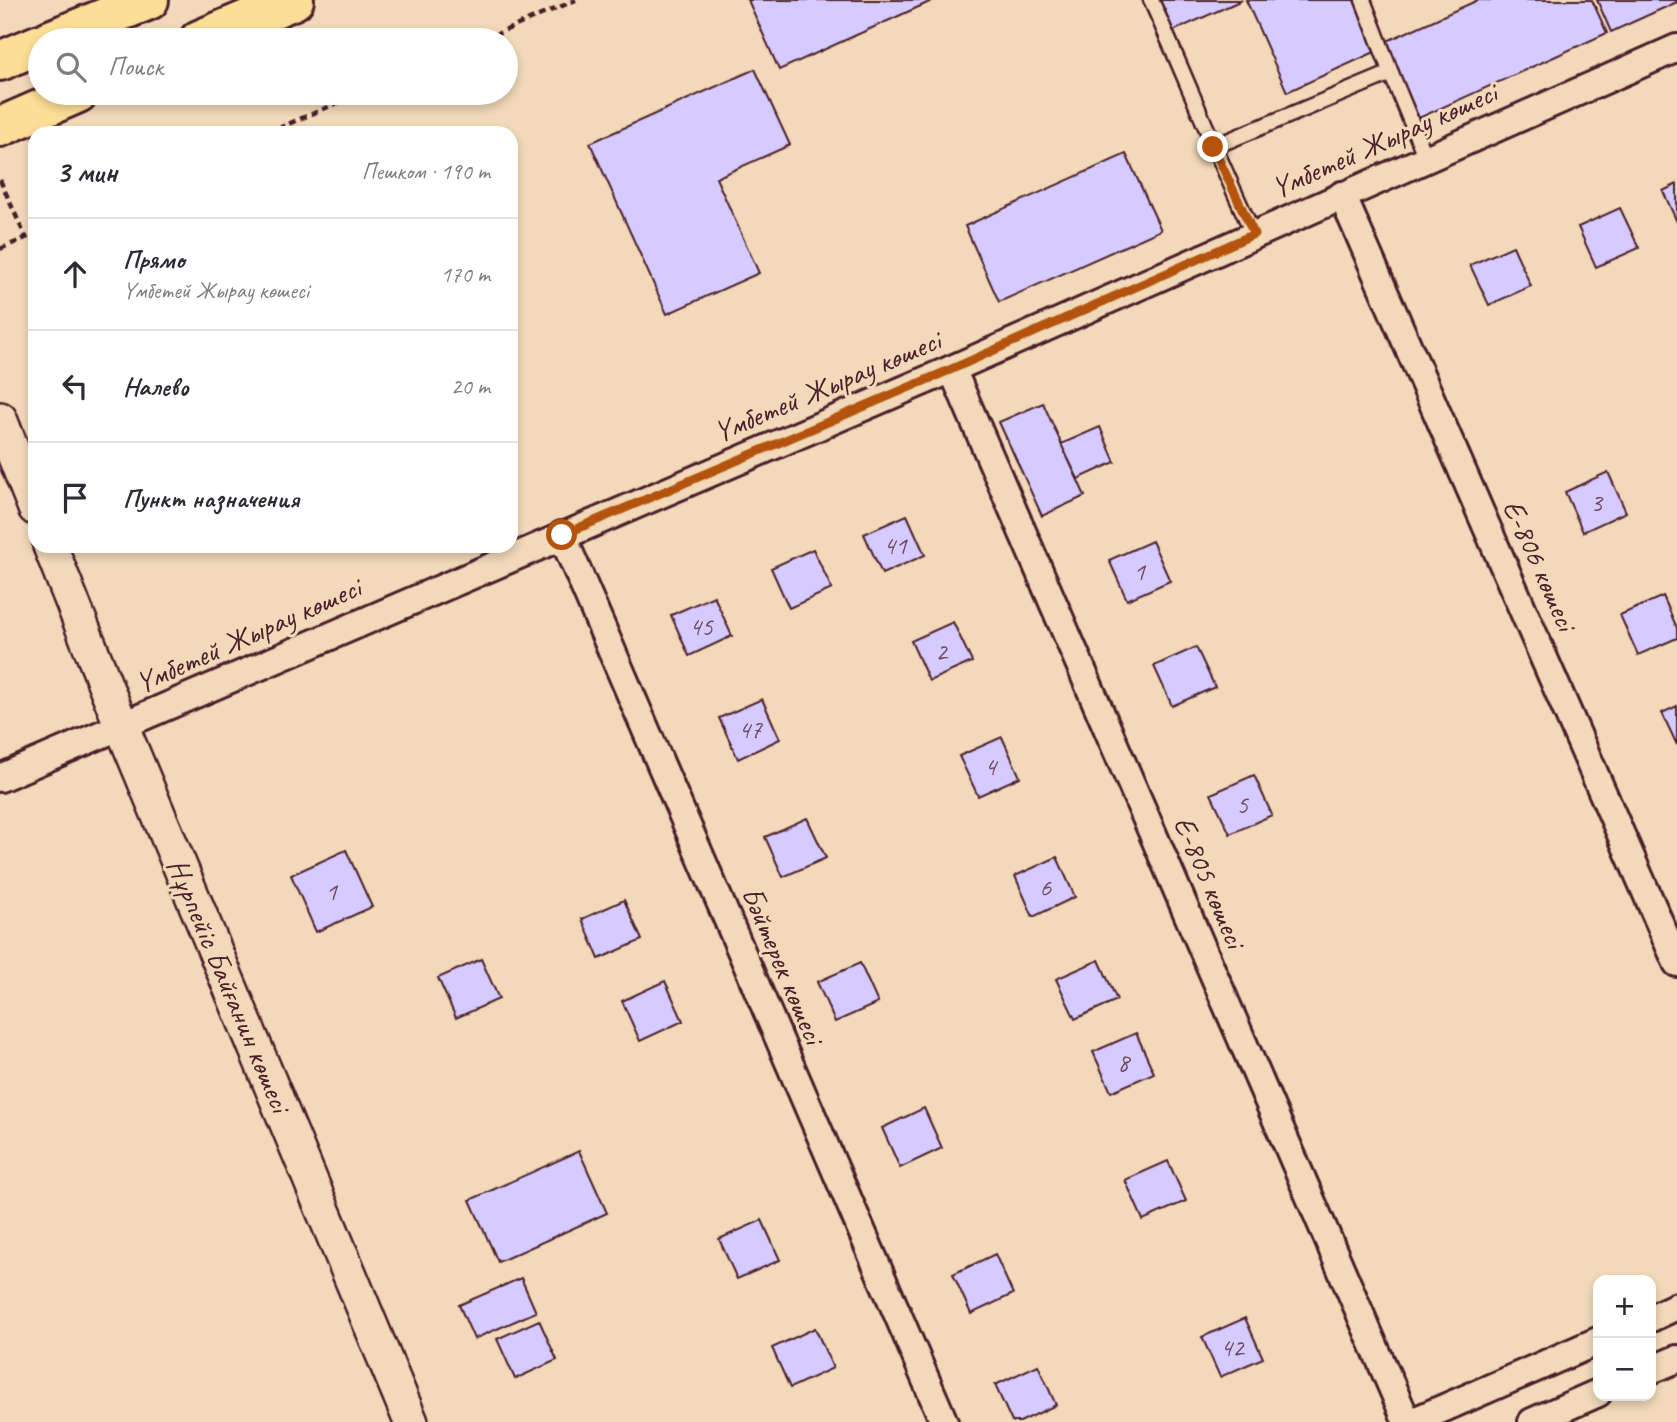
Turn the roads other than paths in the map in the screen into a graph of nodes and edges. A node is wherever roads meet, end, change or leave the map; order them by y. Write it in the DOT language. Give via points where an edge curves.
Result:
graph roads {
  1 [pos="149,0"];
  2 [pos="294,0"];
  3 [pos="1151,0"];
  4 [pos="1363,0"];
  5 [pos="80,28"];
  6 [pos="228,28"];
  7 [pos="1677,48"];
  8 [pos="28,49"];
  9 [pos="0,61"];
  10 [pos="1391,73"];
  11 [pos="50,105"];
  12 [pos="0,127"];
  13 [pos="1213,147"];
  14 [pos="1426,158"];
  15 [pos="1342,195"];
  16 [pos="1254,234"];
  17 [pos="952,369"];
  18 [pos="0,419"];
  19 [pos="28,490"];
  20 [pos="562,535"];
  21 [pos="53,553"];
  22 [pos="122,727"];
  23 [pos="0,778"];
  24 [pos="1677,963"];
  25 [pos="1677,1307"];
  26 [pos="1656,1316"];
  27 [pos="1593,1343"];
  28 [pos="1677,1359"];
  29 [pos="1656,1368"];
  30 [pos="1593,1395"];
  31 [pos="411,1422"];
  32 [pos="944,1422"];
  33 [pos="1410,1422"];
  34 [pos="1532,1422"];
  1 -- 5 [label="main road"];
  2 -- 6 [label="main road"];
  3 -- 13 [label="lane"];
  4 -- 10 [label="lane"];
  7 -- 14 [label="street, Үмбетей Жырау көшесі"];
  8 -- 9 [label="main road"];
  10 -- 13 [label="lane"];
  10 -- 14 [label="lane"];
  11 -- 12 [label="main road"];
  13 -- 16 [label="lane"];
  14 -- 15 [label="street, Үмбетей Жырау көшесі"];
  15 -- 16 [label="street, Үмбетей Жырау көшесі"];
  15 -- 24 [label="street, Е-806 көшесі"];
  16 -- 17 [label="street, Үмбетей Жырау көшесі"];
  17 -- 20 [label="street, Үмбетей Жырау көшесі"];
  17 -- 33 [label="street, Е-805 көшесі"];
  18 -- 19 [label="street"];
  20 -- 22 [label="street, Үмбетей Жырау көшесі"];
  20 -- 32 [label="street, Бәйтерек көшесі"];
  21 -- 22 [label="street, Нұрпейіс Байғанин көшесі"];
  22 -- 23 [label="street, Үмбетей Жырау көшесі"];
  22 -- 31 [label="street, Нұрпейіс Байғанин көшесі"];
  25 -- 26 [label="street"];
  27 -- 33 [label="street"];
  28 -- 29 [label="street"];
  30 -- 34 [label="street"];
}
